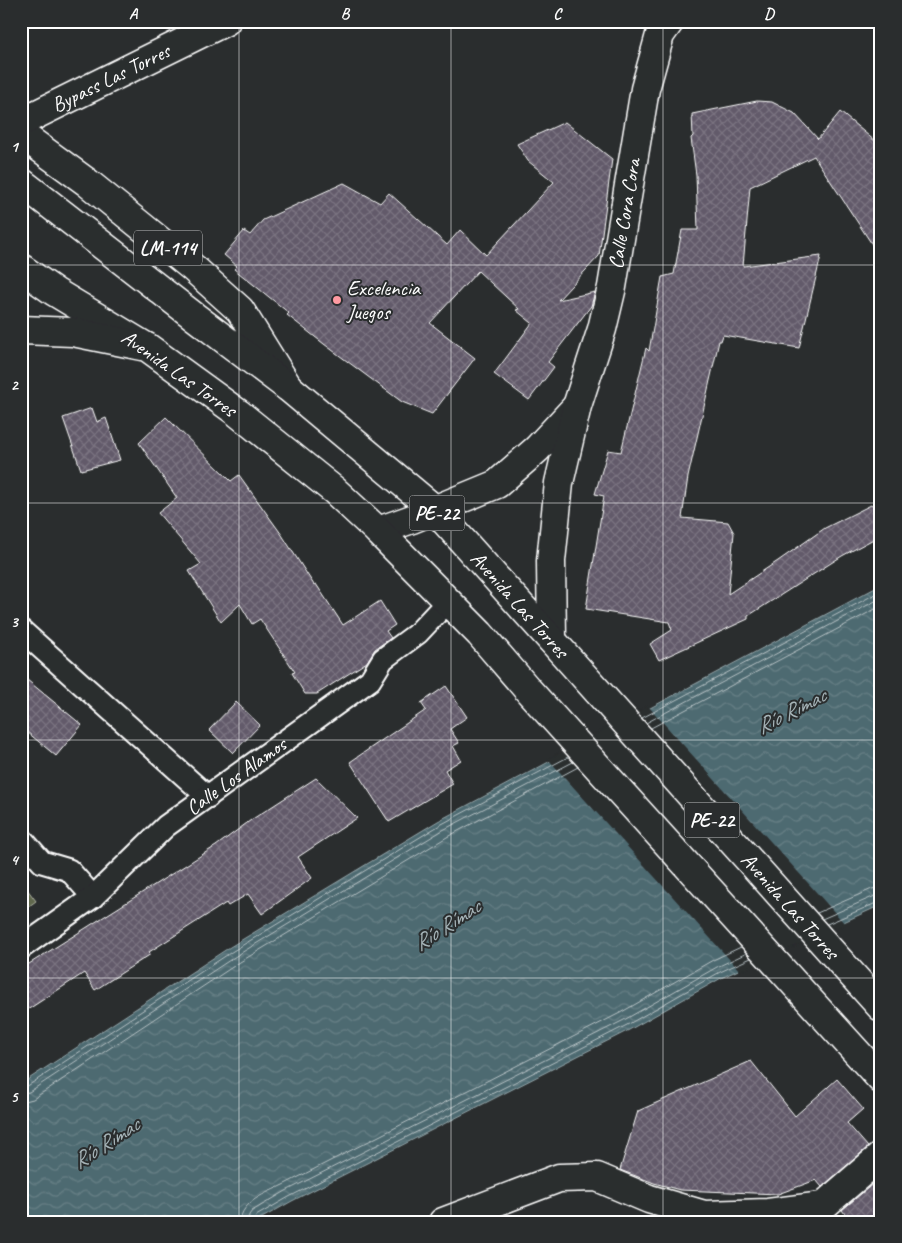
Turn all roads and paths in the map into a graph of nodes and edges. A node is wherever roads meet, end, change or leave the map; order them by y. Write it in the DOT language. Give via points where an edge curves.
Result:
graph roads {
  1 [pos="226,21"];
  2 [pos="670,21"];
  3 [pos="21,122"];
  4 [pos="21,134"];
  5 [pos="21,182"];
  6 [pos="21,268"];
  7 [pos="21,330"];
  8 [pos="147,347"];
  9 [pos="289,388"];
  10 [pos="577,406"];
  11 [pos="434,510"];
  12 [pos="378,531"];
  13 [pos="448,600"];
  14 [pos="21,630"];
  15 [pos="559,649"];
  16 [pos="208,797"];
  17 [pos="21,838"];
  18 [pos="94,897"];
  19 [pos="21,948"];
  20 [pos="881,1007"];
  21 [pos="881,1079"];
  22 [pos="881,1156"];
  23 [pos="443,1222"];
  1 -- 3 [label="main road, Bypass Las Torres"];
  2 -- 10 [label="main road, Calle Cora Cora" via="660,35 645,89 612,288"];
  4 -- 9 [label="main road, Avenida Las Torres / LM-114" via="95,189 240,310"];
  5 -- 9 [label="main road, PE-22"];
  6 -- 8 [label="main road, Avenida Las Torres"];
  7 -- 8 [label="main road, PE-22" via="73,332"];
  8 -- 12 [label="main road, Avenida Las Torres / PE-22" via="335,491"];
  9 -- 11 [label="main road, Avenida Las Torres / PE-22"];
  10 -- 11 [label="main road, Calle Cora Cora" via="537,449 497,484"];
  10 -- 15 [label="main road, Calle Cora Cora" via="559,483 551,561"];
  11 -- 12 [label="main road, Calle Cora Cora"];
  11 -- 15 [label="main road, Avenida Las Torres / PE-22"];
  12 -- 13 [label="main road, Avenida Las Torres / PE-22"];
  13 -- 16 [label="lane, Calle Los Alamos" via="418,633 382,659 370,680"];
  13 -- 21 [label="main road, Avenida Las Torres / PE-22"];
  14 -- 16 [label="lane"];
  15 -- 20 [label="main road, Avenida Las Torres / PE-22"];
  16 -- 18 [label="lane, Calle Los Alamos" via="166,826"];
  17 -- 18 [label="lane" via="42,862 69,870"];
  18 -- 19 [label="lane, Calle Los Alamos"];
  22 -- 23 [label="main road" via="823,1206 768,1213 704,1215 597,1177 559,1178"];
}
